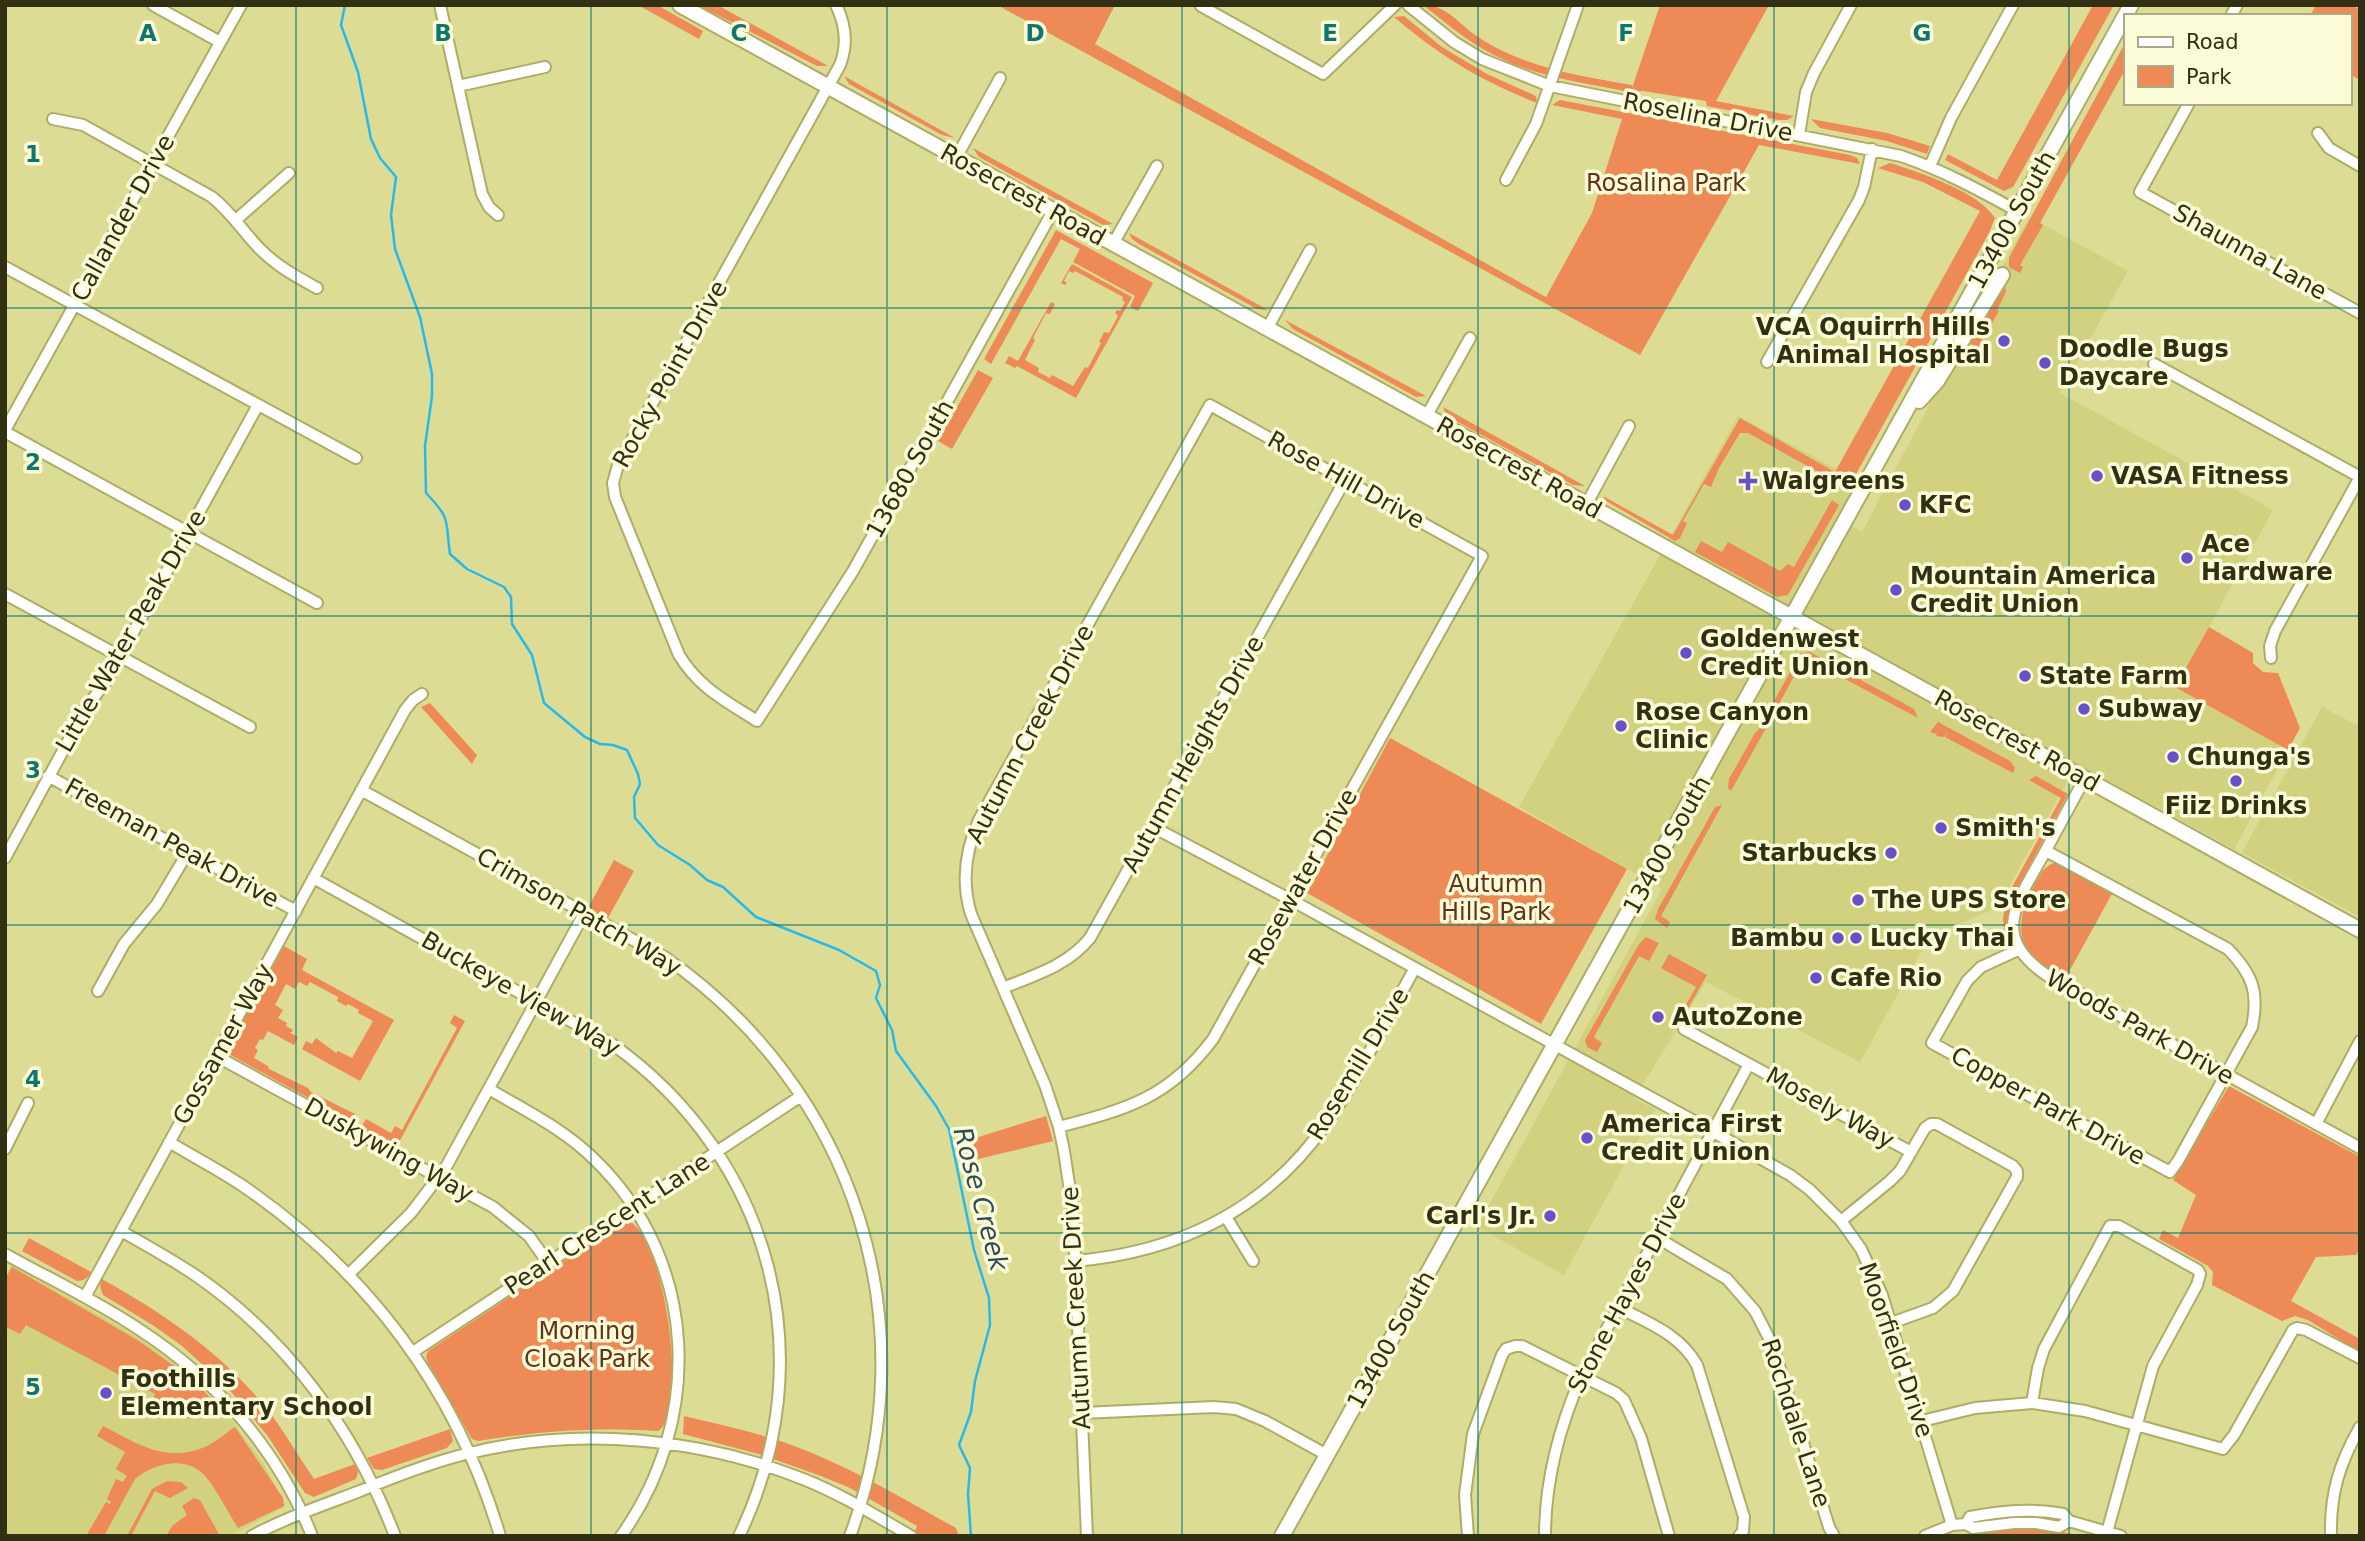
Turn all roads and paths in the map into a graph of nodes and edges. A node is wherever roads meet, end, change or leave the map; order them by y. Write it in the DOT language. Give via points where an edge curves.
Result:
graph roads {
  1 [pos="153,5"];
  2 [pos="241,5"];
  3 [pos="440,5"];
  4 [pos="680,5"];
  5 [pos="836,5"];
  6 [pos="1395,5"];
  7 [pos="1408,5"];
  8 [pos="1578,5"];
  9 [pos="1851,5"];
  10 [pos="2013,5"];
  11 [pos="1201,6"];
  12 [pos="2124,18"];
  13 [pos="220,42"];
  14 [pos="545,67"];
  15 [pos="1000,78"];
  16 [pos="458,86"];
  17 [pos="1550,86"];
  18 [pos="828,87"];
  19 [pos="2188,105"];
  20 [pos="52,119"];
  21 [pos="2318,133"];
  22 [pos="1799,135"];
  23 [pos="1872,149"];
  24 [pos="956,158"];
  25 [pos="153,163"];
  26 [pos="1157,166"];
  27 [pos="1930,166"];
  28 [pos="2360,166"];
  29 [pos="289,173"];
  30 [pos="1506,180"];
  31 [pos="1053,211"];
  32 [pos="2017,211"];
  33 [pos="498,215"];
  34 [pos="237,219"];
  35 [pos="1113,244"];
  36 [pos="1310,250"];
  37 [pos="5,267"];
  38 [pos="2002,275"];
  39 [pos="317,288"];
  40 [pos="75,305"];
  41 [pos="2360,313"];
  42 [pos="1267,329"];
  43 [pos="1470,338"];
  44 [pos="1767,362"];
  45 [pos="2154,364"];
  46 [pos="258,405"];
  47 [pos="1210,405"];
  48 [pos="1426,417"];
  49 [pos="1900,424"];
  50 [pos="1629,426"];
  51 [pos="5,431"];
  52 [pos="356,458"];
  53 [pos="2360,477"];
  54 [pos="1345,480"];
  55 [pos="1586,505"];
  56 [pos="188,533"];
  57 [pos="1482,556"];
  58 [pos="5,594"];
  59 [pos="317,603"];
  60 [pos="1792,619"];
  61 [pos="120,657"];
  62 [pos="2271,658"];
  63 [pos="422,694"];
  64 [pos="757,721"];
  65 [pos="250,727"];
  66 [pos="48,776"];
  67 [pos="2085,778"];
  68 [pos="361,790"];
  69 [pos="1153,827"];
  70 [pos="2046,850"];
  71 [pos="188,852"];
  72 [pos="5,858"];
  73 [pos="313,878"];
  74 [pos="1291,900"];
  75 [pos="296,911"];
  76 [pos="585,912"];
  77 [pos="2360,930"];
  78 [pos="2018,950"];
  79 [pos="1415,968"];
  80 [pos="1003,988"];
  81 [pos="98,991"];
  82 [pos="537,1000"];
  83 [pos="1684,1029"];
  84 [pos="2360,1041"];
  85 [pos="1555,1045"];
  86 [pos="216,1056"];
  87 [pos="1749,1064"];
  88 [pos="2226,1075"];
  89 [pos="489,1089"];
  90 [pos="801,1096"];
  91 [pos="28,1103"];
  92 [pos="2316,1124"];
  93 [pos="1059,1127"];
  94 [pos="1712,1132"];
  95 [pos="169,1142"];
  96 [pos="2360,1148"];
  97 [pos="5,1149"];
  98 [pos="717,1151"];
  99 [pos="1911,1152"];
  100 [pos="439,1177"];
  101 [pos="633,1207"];
  102 [pos="1226,1217"];
  103 [pos="1841,1221"];
  104 [pos="121,1231"];
  105 [pos="1656,1237"];
  106 [pos="5,1254"];
  107 [pos="1075,1261"];
  108 [pos="1253,1262"];
  109 [pos="548,1263"];
  110 [pos="349,1275"];
  111 [pos="85,1297"];
  112 [pos="1618,1307"];
  113 [pos="1891,1323"];
  114 [pos="414,1352"];
  115 [pos="2360,1358"];
  116 [pos="1581,1377"];
  117 [pos="2032,1403"];
  118 [pos="1082,1413"];
  119 [pos="1922,1421"];
  120 [pos="2135,1426"];
  121 [pos="2360,1427"];
  122 [pos="667,1444"];
  123 [pos="470,1453"];
  124 [pos="1327,1455"];
  125 [pos="766,1466"];
  126 [pos="373,1485"];
  127 [pos="859,1507"];
  128 [pos="302,1513"];
  129 [pos="1952,1525"];
  130 [pos="1741,1534"];
  131 [pos="2106,1534"];
  132 [pos="252,1536"];
  133 [pos="312,1536"];
  134 [pos="395,1536"];
  135 [pos="500,1536"];
  136 [pos="621,1536"];
  137 [pos="739,1536"];
  138 [pos="849,1536"];
  139 [pos="911,1536"];
  140 [pos="1087,1536"];
  141 [pos="1282,1536"];
  142 [pos="1468,1536"];
  143 [pos="1545,1536"];
  144 [pos="1669,1536"];
  145 [pos="1834,1536"];
  146 [pos="1925,1536"];
  147 [pos="2121,1536"];
  148 [pos="2331,1536"];
  1 -- 13 [label="street"];
  2 -- 13 [label="street, Callander Drive"];
  3 -- 16 [label="street"];
  4 -- 18 [label="main road, Rosecrest Road"];
  5 -- 18 [label="street" via="845,45"];
  6 -- 11 [label="street" via="1323,74"];
  7 -- 17 [label="street, Roselina Drive" via="1482,59"];
  8 -- 17 [label="street"];
  9 -- 22 [label="street" via="1814,73"];
  10 -- 27 [label="street"];
  12 -- 32 [label="main road, 13400 South"];
  13 -- 25 [label="street, Callander Drive"];
  14 -- 16 [label="street"];
  15 -- 24 [label="street"];
  16 -- 33 [label="street" via="482,194"];
  17 -- 22 [label="street, Roselina Drive"];
  17 -- 30 [label="street"];
  18 -- 24 [label="main road, Rosecrest Road"];
  18 -- 64 [label="street, Rocky Point Drive" via="618,465 613,483 690,673"];
  19 -- 41 [label="street, Shaunna Lane" via="2140,192"];
  20 -- 25 [label="street" via="83,125"];
  21 -- 28 [label="street" via="2329,148"];
  22 -- 23 [label="street, Roselina Drive"];
  23 -- 27 [label="street, Roselina Drive"];
  23 -- 44 [label="street" via="1859,200"];
  24 -- 31 [label="main road, Rosecrest Road"];
  25 -- 34 [label="street" via="212,197"];
  25 -- 40 [label="street, Callander Drive"];
  26 -- 35 [label="street"];
  27 -- 32 [label="street, Roselina Drive"];
  29 -- 34 [label="street"];
  31 -- 35 [label="main road, Rosecrest Road"];
  31 -- 64 [label="street, 13680 South" via="849,580"];
  32 -- 49 [label="main road, 13400 South"];
  34 -- 39 [label="street" via="267,256"];
  35 -- 42 [label="main road, Rosecrest Road"];
  36 -- 42 [label="street"];
  37 -- 40 [label="street"];
  38 -- 49 [label="main road" via="1937,381"];
  40 -- 46 [label="street"];
  40 -- 51 [label="street, Callander Drive"];
  42 -- 48 [label="main road, Rosecrest Road"];
  43 -- 48 [label="street"];
  45 -- 53 [label="street"];
  46 -- 52 [label="street"];
  46 -- 56 [label="street, Little Water Peak Drive"];
  47 -- 54 [label="street, Rose Hill Drive"];
  47 -- 80 [label="street, Autumn Creek Drive" via="970,841 964,877 967,901"];
  48 -- 55 [label="main road, Rosecrest Road"];
  49 -- 60 [label="main road, 13400 South"];
  50 -- 55 [label="street"];
  51 -- 56 [label="street"];
  53 -- 62 [label="street" via="2275,631"];
  54 -- 57 [label="street, Rose Hill Drive"];
  54 -- 69 [label="street, Autumn Heights Drive"];
  55 -- 60 [label="main road, Rosecrest Road"];
  56 -- 59 [label="street"];
  56 -- 61 [label="street, Little Water Peak Drive"];
  57 -- 74 [label="street, Rosewater Drive"];
  58 -- 61 [label="street"];
  60 -- 67 [label="main road, Rosecrest Road"];
  60 -- 85 [label="main road, 13400 South"];
  61 -- 65 [label="street"];
  61 -- 66 [label="street, Little Water Peak Drive"];
  63 -- 68 [label="street, Gossamer Way" via="405,710"];
  66 -- 71 [label="street, Freeman Peak Drive"];
  66 -- 72 [label="street, Little Water Peak Drive"];
  67 -- 70 [label="street"];
  67 -- 77 [label="main road, Rosecrest Road"];
  68 -- 73 [label="street, Gossamer Way"];
  68 -- 76 [label="street, Crimson Patch Way"];
  69 -- 74 [label="street, Moorfield Drive"];
  69 -- 80 [label="street, Autumn Heights Drive" via="1081,948 1051,968"];
  70 -- 78 [label="street" via="2017,903 2013,927"];
  70 -- 88 [label="street" via="2228,949 2244,966 2254,985 2256,1006 2252,1027"];
  71 -- 75 [label="street, Freeman Peak Drive"];
  71 -- 81 [label="street" via="157,905 124,944"];
  73 -- 75 [label="street, Gossamer Way"];
  73 -- 82 [label="street, Buckeye View Way"];
  74 -- 79 [label="street, Moorfield Drive"];
  74 -- 93 [label="street, Rosewater Drive" via="1217,1032 1189,1068 1125,1109"];
  75 -- 86 [label="street, Gossamer Way"];
  76 -- 82 [label="street"];
  76 -- 90 [label="street, Crimson Patch Way" via="651,949 710,991 764,1045"];
  78 -- 88 [label="street, Woods Park Drive" via="2048,976"];
  78 -- 88 [label="street, Copper Park Drive" via="1981,967 1967,981 1932,1043 2170,1172"];
  79 -- 85 [label="street, Moorfield Drive"];
  79 -- 102 [label="street, Rosemill Drive" via="1338,1106 1312,1142 1267,1188"];
  80 -- 93 [label="street, Autumn Creek Drive"];
  82 -- 89 [label="street"];
  82 -- 98 [label="street, Buckeye View Way" via="598,1034 642,1066 681,1104"];
  83 -- 87 [label="street, Mosely Way"];
  84 -- 92 [label="street"];
  85 -- 94 [label="street, Moorfield Drive"];
  85 -- 124 [label="main road, 13400 South"];
  86 -- 95 [label="street, Gossamer Way"];
  86 -- 100 [label="street, Duskywing Way"];
  87 -- 94 [label="street, Stone Hayes Drive"];
  87 -- 99 [label="street, Mosely Way"];
  88 -- 92 [label="street, Woods Park Drive"];
  89 -- 100 [label="street"];
  89 -- 101 [label="street" via="575,1142"];
  90 -- 98 [label="street, Pearl Crescent Lane"];
  90 -- 127 [label="street, Crimson Patch Way" via="850,1189 878,1303 880,1406"];
  91 -- 97 [label="street"];
  92 -- 96 [label="street, Woods Park Drive"];
  93 -- 107 [label="street, Autumn Creek Drive" via="1070,1181"];
  94 -- 103 [label="street, Moorfield Drive" via="1803,1184"];
  94 -- 105 [label="street, Stone Hayes Drive"];
  95 -- 104 [label="street, Gossamer Way"];
  95 -- 110 [label="street" via="267,1203"];
  98 -- 101 [label="street, Pearl Crescent Lane"];
  98 -- 125 [label="street, Buckeye View Way" via="751,1213 775,1294 780,1390"];
  99 -- 103 [label="street" via="1890,1181"];
  99 -- 113 [label="street" via="1925,1128 1934,1124 2013,1166 2017,1177 1953,1291 1933,1308"];
  100 -- 109 [label="street, Duskywing Way" via="503,1214 529,1236"];
  100 -- 110 [label="street"];
  101 -- 109 [label="street, Pearl Crescent Lane"];
  101 -- 122 [label="street" via="662,1263 677,1322 680,1364"];
  102 -- 107 [label="street, Rosemill Drive" via="1151,1249"];
  102 -- 108 [label="street"];
  103 -- 113 [label="street, Moorfield Drive" via="1861,1249"];
  104 -- 111 [label="street, Gossamer Way"];
  104 -- 126 [label="street" via="197,1276 273,1340 328,1407"];
  105 -- 112 [label="street, Stone Hayes Drive"];
  105 -- 145 [label="street, Rochdale Lane" via="1727,1279 1755,1311 1773,1346"];
  106 -- 111 [label="street"];
  107 -- 118 [label="street, Autumn Creek Drive"];
  109 -- 114 [label="street, Pearl Crescent Lane"];
  110 -- 114 [label="street"];
  111 -- 128 [label="street" via="141,1330 211,1386 256,1437"];
  112 -- 116 [label="street, Stone Hayes Drive"];
  112 -- 130 [label="street" via="1674,1336 1692,1357 1744,1517"];
  113 -- 119 [label="street, Moorfield Drive"];
  114 -- 123 [label="street"];
  115 -- 120 [label="street" via="2297,1328 2223,1449"];
  116 -- 142 [label="street" via="1522,1346 1506,1349 1473,1434 1465,1495"];
  116 -- 143 [label="street, Stone Hayes Drive" via="1553,1459"];
  116 -- 144 [label="street" via="1616,1393 1630,1409"];
  117 -- 119 [label="street" via="1975,1408"];
  117 -- 120 [label="street"];
  117 -- 120 [label="street" via="2044,1349 2110,1226 2119,1226 2194,1266 2200,1274 2153,1366"];
  118 -- 124 [label="street" via="1236,1409"];
  118 -- 140 [label="street, Autumn Creek Drive"];
  119 -- 129 [label="street, Moorfield Drive"];
  120 -- 131 [label="street"];
  121 -- 148 [label="street" via="2337,1474"];
  122 -- 123 [label="street" via="562,1440"];
  122 -- 125 [label="street"];
  122 -- 136 [label="street" via="645,1499"];
  123 -- 126 [label="street"];
  123 -- 135 [label="street"];
  124 -- 141 [label="main road, 13400 South"];
  125 -- 127 [label="street"];
  125 -- 137 [label="street, Buckeye View Way"];
  126 -- 128 [label="street"];
  126 -- 134 [label="street"];
  127 -- 138 [label="street, Crimson Patch Way"];
  127 -- 139 [label="street"];
  128 -- 132 [label="street"];
  128 -- 133 [label="street"];
  129 -- 131 [label="street" via="1966,1524 1970,1517 2042,1510 2063,1514 2069,1521"];
  129 -- 146 [label="street"];
  131 -- 147 [label="street"];
}
